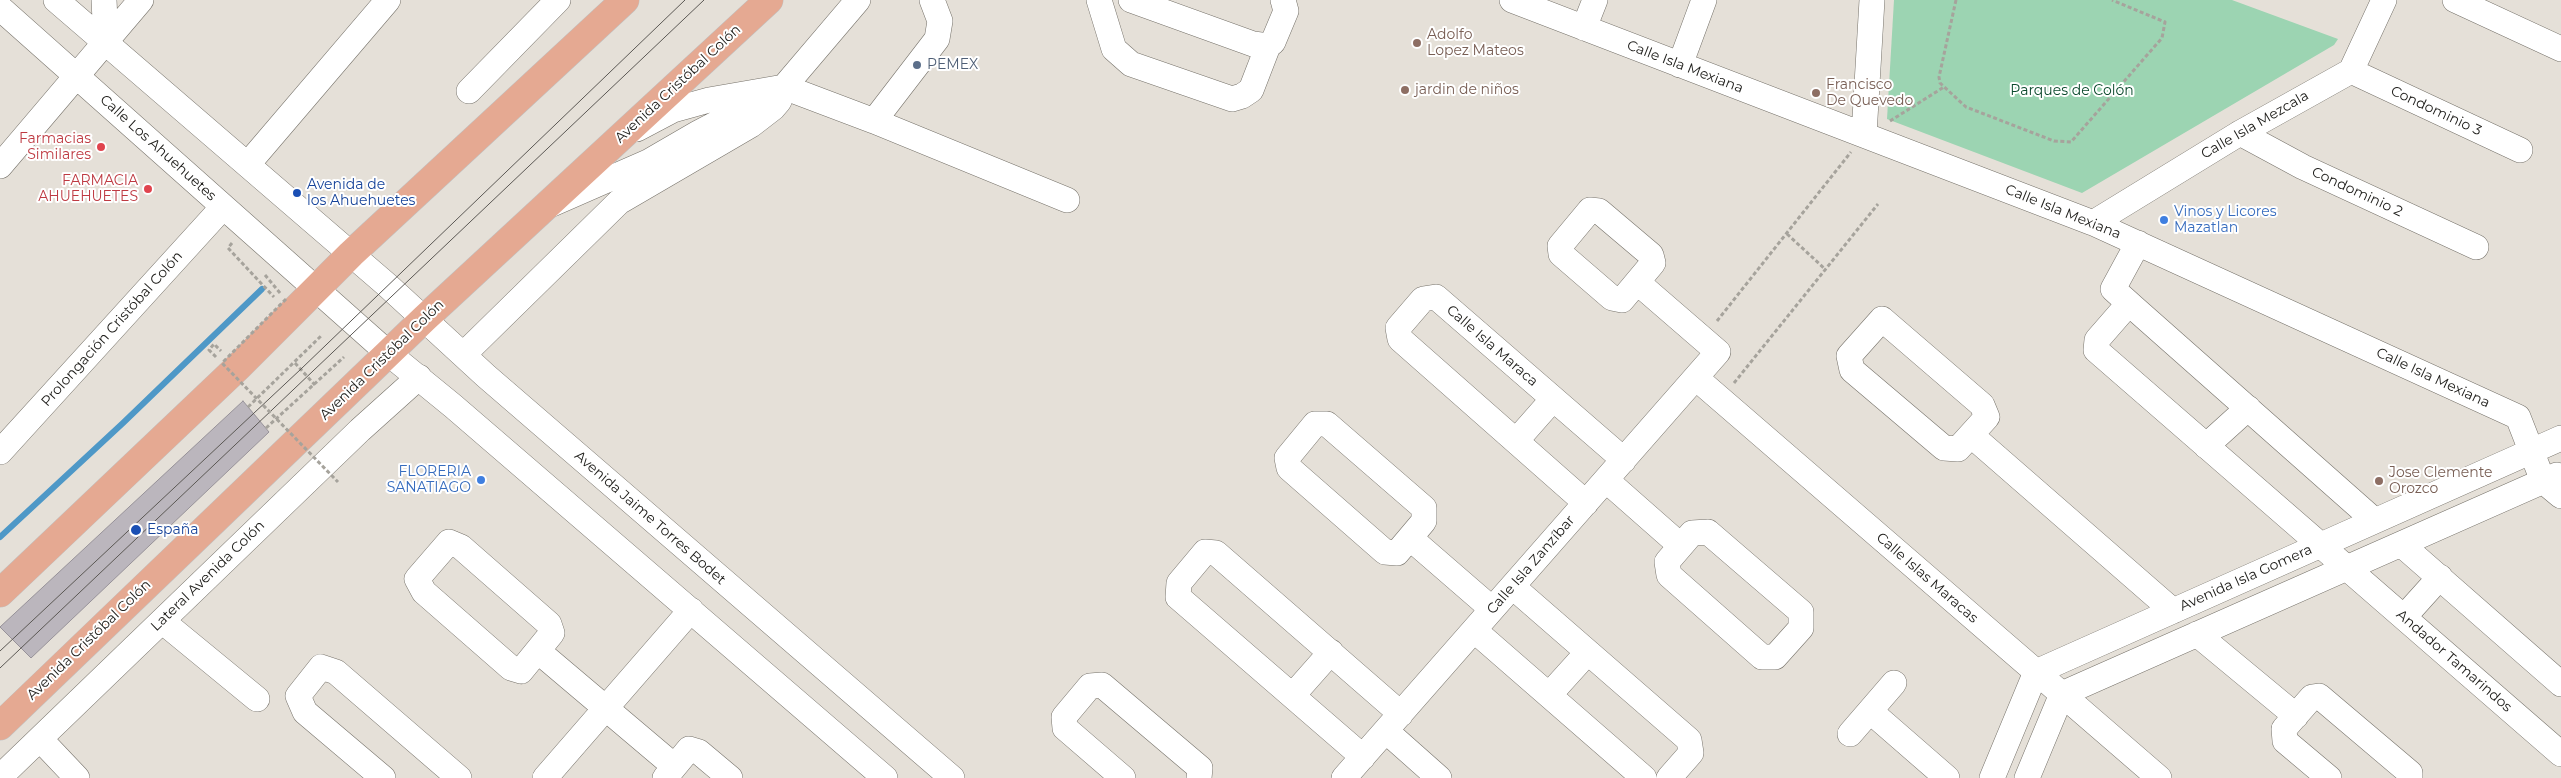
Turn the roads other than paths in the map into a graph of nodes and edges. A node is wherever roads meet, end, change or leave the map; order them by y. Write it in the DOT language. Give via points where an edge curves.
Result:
graph roads {
  1 [pos="56,0"];
  2 [pos="104,0"];
  3 [pos="141,0"];
  4 [pos="388,0"];
  5 [pos="558,0"];
  6 [pos="625,0"];
  7 [pos="769,0"];
  8 [pos="858,0"];
  9 [pos="932,0"];
  10 [pos="1099,0"];
  11 [pos="1131,0"];
  12 [pos="1282,0"];
  13 [pos="1512,0"];
  14 [pos="1595,0"];
  15 [pos="1704,0"];
  16 [pos="1872,0"];
  17 [pos="2455,0"];
  18 [pos="2380,2"];
  19 [pos="3,18"];
  20 [pos="1584,28"];
  21 [pos="106,41"];
  22 [pos="1268,46"];
  23 [pos="2561,49"];
  24 [pos="1680,64"];
  25 [pos="2351,71"];
  26 [pos="77,75"];
  27 [pos="784,87"];
  28 [pos="469,91"];
  29 [pos="874,121"];
  30 [pos="2240,133"];
  31 [pos="1864,135"];
  32 [pos="621,138"];
  33 [pos="2520,150"];
  34 [pos="248,164"];
  35 [pos="0,166"];
  36 [pos="1067,200"];
  37 [pos="548,206"];
  38 [pos="223,207"];
  39 [pos="2093,223"];
  40 [pos="2138,243"];
  41 [pos="2476,247"];
  42 [pos="351,254"];
  43 [pos="1637,282"];
  44 [pos="315,289"];
  45 [pos="2132,306"];
  46 [pos="425,318"];
  47 [pos="388,353"];
  48 [pos="464,354"];
  49 [pos="419,377"];
  50 [pos="1696,378"];
  51 [pos="1553,399"];
  52 [pos="2248,408"];
  53 [pos="1970,435"];
  54 [pos="2561,438"];
  55 [pos="1516,441"];
  56 [pos="2206,446"];
  57 [pos="2532,451"];
  58 [pos="0,452"];
  59 [pos="1624,460"];
  60 [pos="1606,480"];
  61 [pos="2555,483"];
  62 [pos="1586,503"];
  63 [pos="2375,520"];
  64 [pos="1410,538"];
  65 [pos="2401,544"];
  66 [pos="2320,545"];
  67 [pos="1681,546"];
  68 [pos="2346,568"];
  69 [pos="2440,577"];
  70 [pos="1513,587"];
  71 [pos="0,593"];
  72 [pos="1492,609"];
  73 [pos="691,610"];
  74 [pos="2173,610"];
  75 [pos="2404,618"];
  76 [pos="162,621"];
  77 [pos="1474,630"];
  78 [pos="2197,634"];
  79 [pos="538,651"];
  80 [pos="1331,652"];
  81 [pos="1587,653"];
  82 [pos="2036,672"];
  83 [pos="1894,683"];
  84 [pos="2561,684"];
  85 [pos="2062,694"];
  86 [pos="1293,695"];
  87 [pos="1549,695"];
  88 [pos="257,699"];
  89 [pos="606,708"];
  90 [pos="1870,711"];
  91 [pos="2296,716"];
  92 [pos="1393,722"];
  93 [pos="0,726"];
  94 [pos="1850,734"];
  95 [pos="41,740"];
  96 [pos="2561,754"];
  97 [pos="1363,757"];
  98 [pos="670,772"];
  99 [pos="0,777"];
  100 [pos="77,778"];
  101 [pos="383,778"];
  102 [pos="459,778"];
  103 [pos="545,778"];
  104 [pos="730,778"];
  105 [pos="884,778"];
  106 [pos="952,778"];
  107 [pos="1123,778"];
  108 [pos="1199,778"];
  109 [pos="1344,778"];
  110 [pos="1439,778"];
  111 [pos="1644,778"];
  112 [pos="1669,778"];
  113 [pos="1947,778"];
  114 [pos="1992,778"];
  115 [pos="2027,778"];
  116 [pos="2159,778"];
  117 [pos="2329,778"];
  118 [pos="2410,778"];
  1 -- 21 [label="street"];
  2 -- 21 [label="street"];
  3 -- 21 [label="street"];
  4 -- 34 [label="street"];
  5 -- 28 [label="street"];
  6 -- 42 [label="main road"];
  7 -- 32 [label="main road, Avenida Cristóbal Colón"];
  8 -- 27 [label="street"];
  9 -- 29 [label="street" via="940,21 937,39"];
  10 -- 22 [label="street" via="1114,49 1131,64 1232,98 1251,90"];
  11 -- 22 [label="street" via="1253,44"];
  12 -- 22 [label="street" via="1286,10 1273,42"];
  13 -- 20 [label="street, Calle Isla Mexiana"];
  14 -- 20 [label="street"];
  15 -- 24 [label="street"];
  16 -- 31 [label="street"];
  17 -- 23 [label="street"];
  18 -- 25 [label="street"];
  19 -- 26 [label="street, Calle Los Ahuehuetes"];
  20 -- 24 [label="street, Calle Isla Mexiana"];
  21 -- 26 [label="street"];
  21 -- 34 [label="street"];
  24 -- 31 [label="street, Calle Isla Mexiana"];
  25 -- 30 [label="street, Calle Isla Mezcala"];
  25 -- 33 [label="street, Condominio 3"];
  26 -- 35 [label="street"];
  26 -- 38 [label="street, Calle Los Ahuehuetes"];
  27 -- 29 [label="street"];
  27 -- 32 [label="street" via="673,110"];
  27 -- 37 [label="street" via="648,162"];
  27 -- 48 [label="street" via="779,102 751,125 619,202"];
  29 -- 36 [label="street"];
  30 -- 39 [label="street, Calle Isla Mezcala"];
  30 -- 41 [label="street, Condominio 2" via="2303,167"];
  31 -- 39 [label="street, Calle Isla Mexiana"];
  32 -- 37 [label="main road, Avenida Cristóbal Colón"];
  34 -- 42 [label="street"];
  37 -- 46 [label="main road, Avenida Cristóbal Colón"];
  38 -- 44 [label="street, Calle Los Ahuehuetes"];
  38 -- 58 [label="street, Prolongación Cristóbal Colón"];
  39 -- 40 [label="street, Calle Isla Mexiana"];
  40 -- 45 [label="street" via="2113,289"];
  40 -- 57 [label="street, Calle Isla Mexiana" via="2518,417"];
  42 -- 44 [label="main road"];
  42 -- 46 [label="street, Avenida Jaime Torres Bodet"];
  43 -- 50 [label="street, Calle Isla Zanzíbar" via="1711,345"];
  44 -- 47 [label="street"];
  44 -- 71 [label="main road" via="288,306"];
  45 -- 52 [label="street"];
  45 -- 56 [label="street, Andador Tamarindos" via="2124,309 2097,340 2096,350"];
  46 -- 47 [label="main road, Avenida Cristóbal Colón"];
  46 -- 48 [label="street, Avenida Jaime Torres Bodet"];
  47 -- 49 [label="street"];
  47 -- 93 [label="main road, Avenida Cristóbal Colón"];
  48 -- 106 [label="street, Avenida Jaime Torres Bodet"];
  49 -- 73 [label="street"];
  49 -- 76 [label="street, Lateral Avenida Colón" via="353,436"];
  50 -- 59 [label="street, Calle Isla Zanzíbar"];
  50 -- 82 [label="street, Calle Islas Maracas"];
  51 -- 55 [label="street"];
  51 -- 55 [label="street, Calle Isla Maraca" via="1436,297 1423,298 1398,328 1400,339"];
  51 -- 59 [label="street, Calle Isla Maraca"];
  52 -- 56 [label="street"];
  52 -- 63 [label="street"];
  53 -- 53 [label="street" via="1958,449 1944,448 1852,370 1849,356 1882,319 1982,405 1987,417"];
  53 -- 74 [label="street"];
  54 -- 57 [label="street, Avenida Isla Gomera"];
  55 -- 62 [label="street, Calle Isla Maraca"];
  56 -- 66 [label="street, Andador Tamarindos"];
  57 -- 61 [label="street, Calle Isla Mexiana"];
  57 -- 63 [label="street, Avenida Isla Gomera"];
  59 -- 60 [label="street, Calle Isla Zanzíbar"];
  60 -- 62 [label="street, Calle Isla Zanzíbar"];
  60 -- 67 [label="street"];
  61 -- 65 [label="street"];
  62 -- 70 [label="street, Calle Isla Zanzíbar"];
  63 -- 66 [label="street, Avenida Isla Gomera"];
  64 -- 64 [label="street" via="1397,553 1385,552 1288,468 1287,458 1315,424 1327,424 1424,508 1424,521"];
  64 -- 72 [label="street"];
  65 -- 68 [label="street"];
  65 -- 69 [label="street"];
  66 -- 68 [label="street, Andador Tamarindos"];
  66 -- 74 [label="street, Avenida Isla Gomera"];
  67 -- 67 [label="street" via="1692,533 1708,532 1801,612 1801,628 1775,657 1762,657 1669,575 1667,562"];
  68 -- 75 [label="street, Andador Tamarindos"];
  68 -- 78 [label="street"];
  69 -- 75 [label="street"];
  69 -- 84 [label="street"];
  70 -- 72 [label="street, Calle Isla Zanzíbar"];
  70 -- 81 [label="street"];
  72 -- 77 [label="street, Calle Isla Zanzíbar"];
  73 -- 89 [label="street"];
  73 -- 105 [label="street"];
  74 -- 82 [label="street, Avenida Isla Gomera"];
  75 -- 96 [label="street, Andador Tamarindos"];
  76 -- 88 [label="street"];
  76 -- 95 [label="street, Lateral Avenida Colón"];
  77 -- 87 [label="street"];
  77 -- 92 [label="street, Calle Isla Zanzíbar"];
  78 -- 85 [label="street"];
  78 -- 91 [label="street"];
  79 -- 79 [label="street" via="521,670 512,668 424,592 417,579 449,542 461,547 549,624 552,633"];
  79 -- 89 [label="street"];
  80 -- 86 [label="street"];
  80 -- 86 [label="street" via="1216,553 1205,552 1179,583 1178,597"];
  80 -- 92 [label="street"];
  81 -- 87 [label="street"];
  81 -- 112 [label="street" via="1689,740 1691,753"];
  82 -- 85 [label="street, Calle Islas Maracas"];
  82 -- 114 [label="street"];
  83 -- 90 [label="street"];
  85 -- 115 [label="street"];
  85 -- 116 [label="street, Calle Islas Maracas"];
  86 -- 97 [label="street"];
  87 -- 111 [label="street"];
  89 -- 98 [label="street"];
  89 -- 103 [label="street"];
  90 -- 94 [label="street"];
  90 -- 113 [label="street"];
  91 -- 117 [label="street" via="2284,730 2286,741"];
  91 -- 118 [label="street" via="2312,697 2319,696 2410,773"];
  92 -- 97 [label="street, Calle Isla Zanzíbar"];
  92 -- 110 [label="street"];
  95 -- 99 [label="street, Lateral Avenida Colón"];
  95 -- 100 [label="street"];
  97 -- 109 [label="street, Calle Isla Zanzíbar"];
  98 -- 104 [label="street" via="689,749 699,752"];
  101 -- 102 [label="street" via="305,712 298,696 321,668 336,672"];
  107 -- 108 [label="street" via="1065,728 1064,716 1090,686 1102,684 1200,768"];
}
